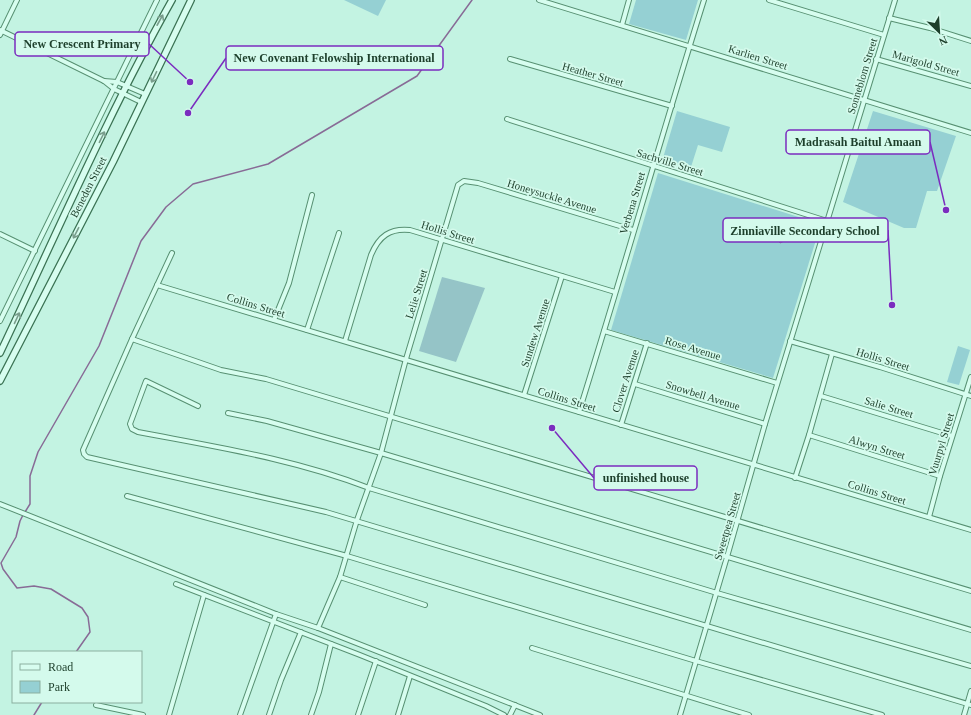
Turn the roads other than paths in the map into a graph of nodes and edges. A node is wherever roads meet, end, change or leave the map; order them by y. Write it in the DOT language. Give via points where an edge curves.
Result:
graph roads {
  1 [pos="18,0"];
  2 [pos="157,0"];
  3 [pos="172,0"];
  4 [pos="192,0"];
  5 [pos="539,0"];
  6 [pos="629,0"];
  7 [pos="704,0"];
  8 [pos="769,0"];
  9 [pos="895,0"];
  10 [pos="890,18"];
  11 [pos="622,25"];
  12 [pos="1,32"];
  13 [pos="884,35"];
  14 [pos="971,40"];
  15 [pos="690,46"];
  16 [pos="510,58"];
  17 [pos="876,59"];
  18 [pos="104,81"];
  19 [pos="117,82"];
  20 [pos="127,86"];
  21 [pos="971,86"];
  22 [pos="114,89"];
  23 [pos="123,93"];
  24 [pos="145,94"];
  25 [pos="864,99"];
  26 [pos="141,102"];
  27 [pos="672,106"];
  28 [pos="507,120"];
  29 [pos="971,133"];
  30 [pos="652,166"];
  31 [pos="464,181"];
  32 [pos="312,195"];
  33 [pos="827,221"];
  34 [pos="633,230"];
  35 [pos="339,232"];
  36 [pos="0,234"];
  37 [pos="442,240"];
  38 [pos="34,250"];
  39 [pos="172,253"];
  40 [pos="562,276"];
  41 [pos="157,285"];
  42 [pos="616,292"];
  43 [pos="274,320"];
  44 [pos="0,321"];
  45 [pos="308,330"];
  46 [pos="604,331"];
  47 [pos="132,339"];
  48 [pos="345,341"];
  49 [pos="790,341"];
  50 [pos="647,343"];
  51 [pos="0,351"];
  52 [pos="832,354"];
  53 [pos="406,359"];
  54 [pos="971,377"];
  55 [pos="0,381"];
  56 [pos="777,383"];
  57 [pos="634,384"];
  58 [pos="966,394"];
  59 [pos="524,395"];
  60 [pos="821,396"];
  61 [pos="971,396"];
  62 [pos="198,406"];
  63 [pos="228,412"];
  64 [pos="579,412"];
  65 [pos="391,416"];
  66 [pos="765,424"];
  67 [pos="621,425"];
  68 [pos="809,435"];
  69 [pos="952,436"];
  70 [pos="381,453"];
  71 [pos="753,465"];
  72 [pos="940,476"];
  73 [pos="796,478"];
  74 [pos="369,488"];
  75 [pos="126,496"];
  76 [pos="0,504"];
  77 [pos="929,517"];
  78 [pos="357,520"];
  79 [pos="737,521"];
  80 [pos="971,530"];
  81 [pos="347,556"];
  82 [pos="728,557"];
  83 [pos="340,577"];
  84 [pos="176,584"];
  85 [pos="971,591"];
  86 [pos="717,593"];
  87 [pos="204,595"];
  88 [pos="425,606"];
  89 [pos="276,614"];
  90 [pos="273,622"];
  91 [pos="707,626"];
  92 [pos="318,628"];
  93 [pos="971,630"];
  94 [pos="301,632"];
  95 [pos="331,644"];
  96 [pos="532,648"];
  97 [pos="376,661"];
  98 [pos="696,661"];
  99 [pos="971,666"];
  100 [pos="410,676"];
  101 [pos="971,691"];
  102 [pos="686,696"];
  103 [pos="969,704"];
  104 [pos="96,705"];
  105 [pos="515,705"];
  106 [pos="143,715"];
  107 [pos="168,715"];
  108 [pos="240,715"];
  109 [pos="269,715"];
  110 [pos="311,715"];
  111 [pos="358,715"];
  112 [pos="398,715"];
  113 [pos="504,715"];
  114 [pos="510,715"];
  115 [pos="540,715"];
  116 [pos="680,715"];
  117 [pos="749,715"];
  118 [pos="882,715"];
  119 [pos="964,715"];
  1 -- 12 [label="street"];
  2 -- 19 [label="street, Beneden Street"];
  20 -- 3 [label="main road, Beneden Street, one-way"];
  4 -- 24 [label="main road, Beneden Street, one-way"];
  5 -- 11 [label="street, Karlien Street"];
  6 -- 11 [label="street"];
  7 -- 15 [label="street, Verbena Street"];
  8 -- 13 [label="street"];
  9 -- 10 [label="street, Sonneblom Street"];
  10 -- 13 [label="street, Sonneblom Street"];
  10 -- 14 [label="street"];
  11 -- 15 [label="street, Karlien Street"];
  12 -- 18 [label="street"];
  13 -- 17 [label="street, Sonneblom Street"];
  15 -- 25 [label="street, Karlien Street"];
  15 -- 27 [label="street, Verbena Street"];
  16 -- 27 [label="street, Heather Street"];
  17 -- 21 [label="street, Marigold Street"];
  17 -- 25 [label="street, Sonneblom Street"];
  18 -- 19 [label="street"];
  18 -- 22 [label="street"];
  19 -- 20 [label="street"];
  19 -- 22 [label="street, Beneden Street"];
  20 -- 23 [label="main road, Beneden Street"];
  20 -- 24 [label="street"];
  22 -- 23 [label="street"];
  22 -- 38 [label="street, Beneden Street"];
  23 -- 26 [label="street"];
  51 -- 23 [label="main road, Beneden Street, one-way"];
  24 -- 26 [label="main road, Beneden Street"];
  25 -- 29 [label="street, Karlien Street"];
  25 -- 33 [label="street, Sonneblom Street"];
  26 -- 55 [label="main road, Beneden Street, one-way" via="113,162"];
  27 -- 30 [label="street, Verbena Street"];
  28 -- 30 [label="street, Sachville Street"];
  30 -- 33 [label="street, Sachville Street"];
  30 -- 34 [label="street, Verbena Street"];
  31 -- 34 [label="street, Honeysuckle Avenue"];
  31 -- 37 [label="street, Lelie Street" via="456,190"];
  32 -- 43 [label="street" via="289,283"];
  33 -- 49 [label="street, Sonneblom Street"];
  34 -- 42 [label="street, Verbena Street"];
  35 -- 45 [label="street"];
  36 -- 38 [label="street"];
  37 -- 40 [label="street, Hollis Street"];
  37 -- 48 [label="street, Hollis Street" via="403,229 396,229 381,238 371,255"];
  37 -- 53 [label="street, Lelie Street"];
  38 -- 44 [label="street, Beneden Street"];
  39 -- 41 [label="street"];
  40 -- 42 [label="street, Hollis Street"];
  40 -- 59 [label="street, Sundew Avenue"];
  41 -- 43 [label="street, Collins Street"];
  41 -- 47 [label="street"];
  42 -- 46 [label="street, Verbena Street"];
  43 -- 45 [label="street, Collins Street"];
  45 -- 48 [label="street, Collins Street"];
  46 -- 50 [label="street, Rose Avenue"];
  46 -- 64 [label="street, Verbena Street"];
  47 -- 65 [label="street" via="221,370 266,379"];
  47 -- 78 [label="street" via="83,450 87,457"];
  48 -- 53 [label="street, Collins Street"];
  49 -- 52 [label="street, Hollis Street"];
  49 -- 56 [label="street, Sweetpea Street"];
  50 -- 56 [label="street, Rose Avenue"];
  50 -- 57 [label="street, Clover Avenue"];
  52 -- 58 [label="street, Hollis Street"];
  52 -- 60 [label="street"];
  53 -- 59 [label="street, Collins Street"];
  53 -- 65 [label="street, Lelie Street"];
  54 -- 58 [label="street, Vuurpyl Street"];
  56 -- 66 [label="street, Sweetpea Street"];
  57 -- 66 [label="street, Snowbell Avenue"];
  57 -- 67 [label="street, Clover Avenue"];
  58 -- 61 [label="street, Hollis Street"];
  58 -- 69 [label="street, Vuurpyl Street"];
  59 -- 64 [label="street, Collins Street"];
  60 -- 68 [label="street"];
  60 -- 69 [label="street, Salie Street"];
  62 -- 74 [label="street" via="146,381 130,424 132,429 138,432 251,453 348,479"];
  63 -- 70 [label="street" via="267,420"];
  64 -- 67 [label="street, Collins Street"];
  65 -- 70 [label="street, Lelie Street"];
  65 -- 79 [label="street"];
  66 -- 71 [label="street, Sweetpea Street"];
  67 -- 71 [label="street, Collins Street"];
  68 -- 72 [label="street, Alwyn Street"];
  68 -- 73 [label="street"];
  69 -- 72 [label="street, Vuurpyl Street"];
  70 -- 74 [label="street, Lelie Street"];
  70 -- 82 [label="street"];
  71 -- 73 [label="street, Collins Street"];
  71 -- 79 [label="street, Sweetpea Street"];
  72 -- 77 [label="street, Vuurpyl Street"];
  73 -- 77 [label="street, Collins Street"];
  74 -- 78 [label="street, Lelie Street"];
  74 -- 86 [label="street"];
  75 -- 81 [label="street"];
  76 -- 89 [label="street"];
  77 -- 80 [label="street, Collins Street"];
  78 -- 81 [label="street, Lelie Street"];
  78 -- 91 [label="street"];
  79 -- 82 [label="street, Sweetpea Street"];
  79 -- 85 [label="street"];
  81 -- 83 [label="street, Lelie Street"];
  81 -- 98 [label="street"];
  82 -- 86 [label="street, Sweetpea Street"];
  82 -- 93 [label="street"];
  83 -- 88 [label="street"];
  83 -- 92 [label="street, Lelie Street"];
  84 -- 87 [label="street"];
  86 -- 91 [label="street, Sweetpea Street"];
  86 -- 99 [label="street"];
  87 -- 90 [label="street"];
  87 -- 107 [label="street"];
  89 -- 90 [label="street"];
  89 -- 92 [label="street"];
  90 -- 94 [label="street"];
  90 -- 108 [label="street"];
  91 -- 98 [label="street, Sweetpea Street"];
  91 -- 103 [label="street"];
  92 -- 105 [label="street"];
  94 -- 95 [label="street"];
  94 -- 109 [label="street"];
  95 -- 97 [label="street"];
  95 -- 110 [label="street"];
  96 -- 102 [label="street"];
  97 -- 100 [label="street"];
  97 -- 111 [label="street"];
  98 -- 102 [label="street, Sweetpea Street"];
  98 -- 118 [label="street"];
  100 -- 112 [label="street"];
  100 -- 113 [label="street"];
  101 -- 103 [label="street"];
  102 -- 116 [label="street, Sweetpea Street"];
  102 -- 117 [label="street"];
  103 -- 119 [label="street"];
  104 -- 106 [label="street"];
  105 -- 114 [label="street"];
  105 -- 115 [label="street"];
}
